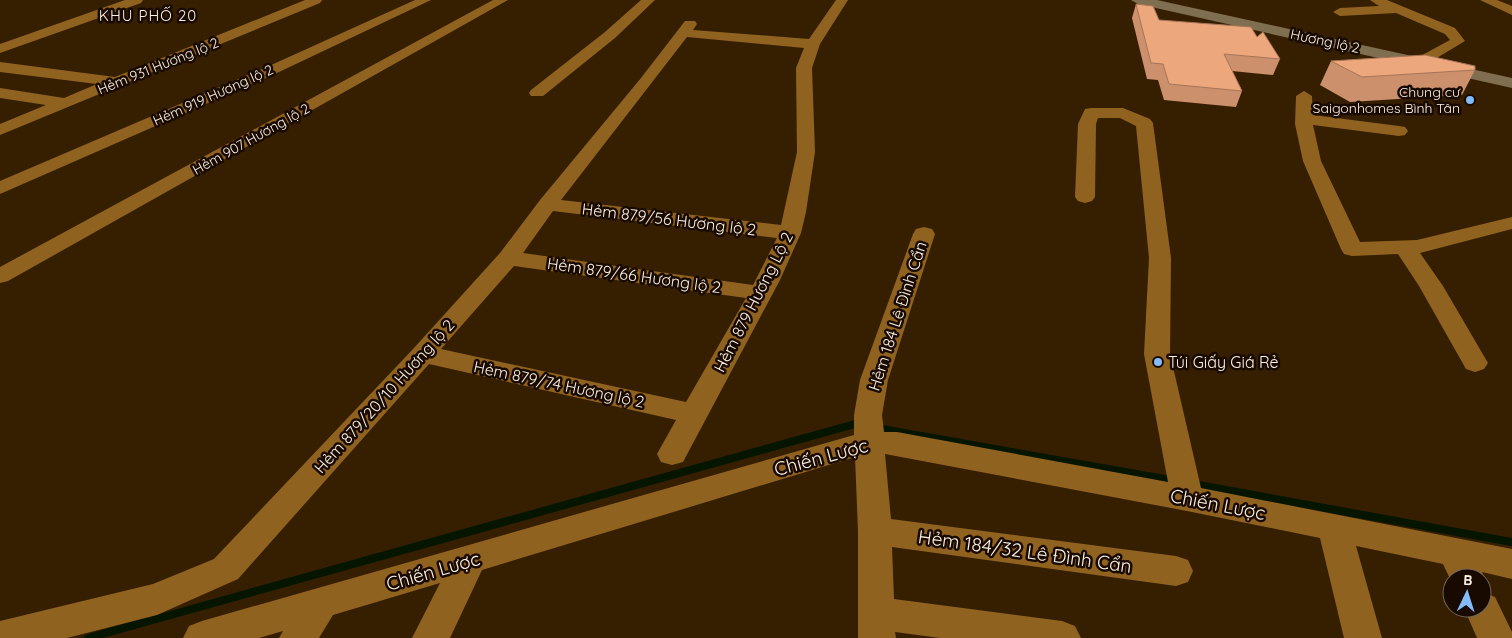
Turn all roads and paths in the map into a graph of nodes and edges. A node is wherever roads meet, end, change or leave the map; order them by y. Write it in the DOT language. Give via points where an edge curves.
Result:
graph roads {
  1 [pos="137,0"];
  2 [pos="316,0"];
  3 [pos="425,0"];
  4 [pos="502,0"];
  5 [pos="648,0"];
  6 [pos="842,0"];
  7 [pos="1138,0"];
  8 [pos="1376,0"];
  9 [pos="1486,0"];
  10 [pos="1399,6"];
  11 [pos="1512,10"];
  12 [pos="1340,12"];
  13 [pos="813,44"];
  14 [pos="0,49"];
  15 [pos="1420,62"];
  16 [pos="0,66"];
  17 [pos="119,82"];
  18 [pos="1512,83"];
  19 [pos="0,93"];
  20 [pos="537,93"];
  21 [pos="1304,96"];
  22 [pos="67,103"];
  23 [pos="1304,119"];
  24 [pos="0,130"];
  25 [pos="1399,132"];
  26 [pos="0,188"];
  27 [pos="1085,197"];
  28 [pos="547,204"];
  29 [pos="1508,230"];
  30 [pos="790,233"];
  31 [pos="924,234"];
  32 [pos="1404,247"];
  33 [pos="508,258"];
  34 [pos="0,276"];
  35 [pos="760,293"];
  36 [pos="423,354"];
  37 [pos="1475,363"];
  38 [pos="694,414"];
  39 [pos="869,431"];
  40 [pos="672,454"];
  41 [pos="1186,494"];
  42 [pos="1334,528"];
  43 [pos="875,532"];
  44 [pos="470,560"];
  45 [pos="1512,564"];
  46 [pos="1461,565"];
  47 [pos="1176,571"];
  48 [pos="321,603"];
  49 [pos="1487,618"];
  50 [pos="877,625"];
  51 [pos="0,638"];
  52 [pos="202,638"];
  53 [pos="298,638"];
  54 [pos="431,638"];
  55 [pos="1062,638"];
  56 [pos="1364,638"];
  57 [pos="1496,638"];
  1 -- 14 [label="street"];
  2 -- 17 [label="street, Hẻm 931 Hương lộ 2"];
  3 -- 26 [label="street, Hẻm 919 Hương lộ 2"];
  4 -- 34 [label="street, Hẻm 907 Hương lộ 2"];
  5 -- 20 [label="street"];
  6 -- 13 [label="street, Hẻm 879 Hương Lộ 2"];
  7 -- 15 [label="main road, Hương lộ 2"];
  8 -- 10 [label="street"];
  9 -- 11 [label="street"];
  10 -- 12 [label="street"];
  10 -- 15 [label="street" via="1450,31 1458,41"];
  13 -- 28 [label="street, Hẻm 879/20/10 Hương lộ 2" via="687,29"];
  13 -- 30 [label="street, Hẻm 879 Hương Lộ 2" via="804,68 806,152"];
  15 -- 18 [label="main road, Hương lộ 2"];
  16 -- 17 [label="street"];
  17 -- 22 [label="street, Hẻm 931 Hương lộ 2"];
  19 -- 22 [label="street"];
  21 -- 23 [label="street"];
  22 -- 24 [label="street, Hẻm 931 Hương lộ 2"];
  23 -- 25 [label="street"];
  23 -- 32 [label="street" via="1312,161 1352,249"];
  27 -- 41 [label="street" via="1087,124 1091,113 1123,113 1144,123 1160,258 1157,354"];
  28 -- 30 [label="street, Hẻm 879/56 Hương lộ 2"];
  28 -- 33 [label="street, Hẻm 879/20/10 Hương lộ 2"];
  29 -- 32 [label="street"];
  30 -- 35 [label="street, Hẻm 879 Hương Lộ 2"];
  31 -- 39 [label="street, Hẻm 184 Lê Đình Cẩn" via="874,380"];
  32 -- 37 [label="street" via="1431,286"];
  33 -- 35 [label="street, Hẻm 879/66 Hương lộ 2"];
  33 -- 36 [label="street, Hẻm 879/20/10 Hương lộ 2"];
  35 -- 38 [label="street, Hẻm 879 Hương Lộ 2"];
  36 -- 38 [label="street, Hẻm 879/74 Hương lộ 2"];
  36 -- 51 [label="street, Hẻm 879/20/10 Hương lộ 2" via="226,569 157,599"];
  38 -- 40 [label="street, Hẻm 879 Hương Lộ 2"];
  39 -- 41 [label="street, Chiến Lược" via="898,443"];
  39 -- 43 [label="street, Hẻm 184 Lê Đình Cẩn"];
  39 -- 44 [label="street, Chiến Lược"];
  41 -- 42 [label="street, Chiến Lược"];
  42 -- 46 [label="street, Chiến Lược"];
  42 -- 56 [label="street"];
  43 -- 47 [label="street, Hẻm 184/32 Lê Đình Cẩn"];
  43 -- 50 [label="street, Hẻm 184 Lê Đình Cẩn"];
  44 -- 48 [label="street, Chiến Lược"];
  44 -- 54 [label="street"];
  45 -- 46 [label="street, Chiến Lược"];
  48 -- 52 [label="street, Chiến Lược"];
  48 -- 53 [label="street"];
  49 -- 57 [label="street"];
  50 -- 55 [label="street"];
}
